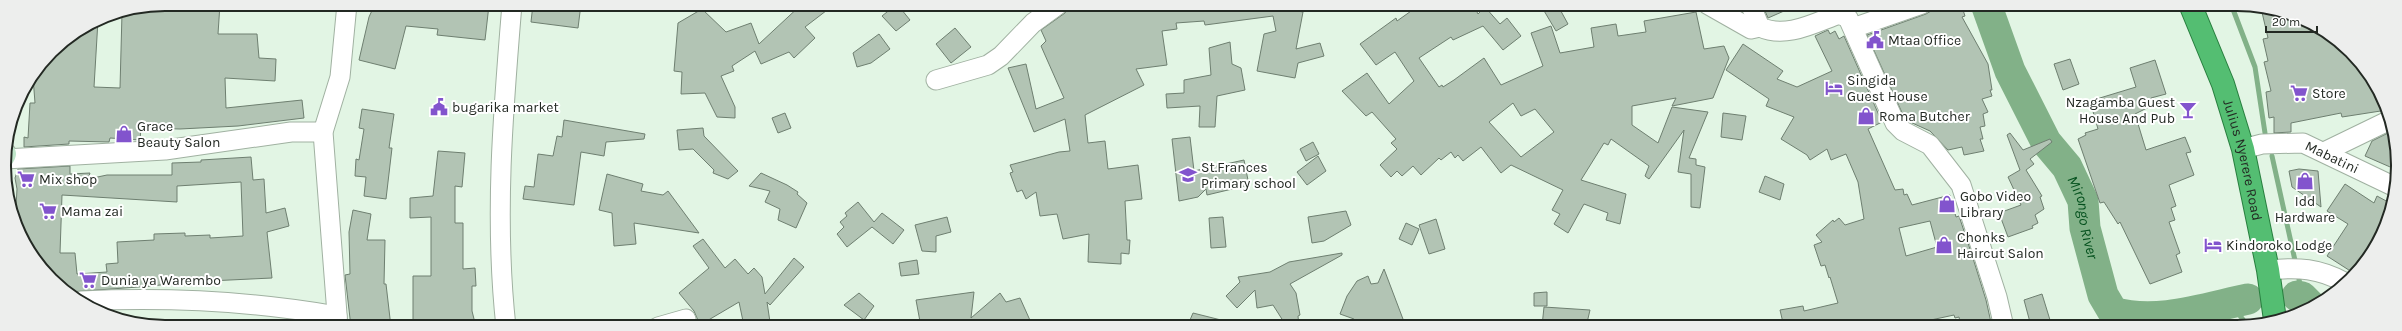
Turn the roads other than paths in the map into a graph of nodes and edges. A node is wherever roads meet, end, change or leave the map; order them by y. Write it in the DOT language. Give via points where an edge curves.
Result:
graph roads {
  1 [pos="346,11"];
  2 [pos="511,11"];
  3 [pos="1049,11"];
  4 [pos="1719,11"];
  5 [pos="1753,11"];
  6 [pos="1836,11"];
  7 [pos="1843,11"];
  8 [pos="1900,11"];
  9 [pos="2193,11"];
  10 [pos="1760,27"];
  11 [pos="1853,28"];
  12 [pos="936,80"];
  13 [pos="2385,122"];
  14 [pos="323,132"];
  15 [pos="2243,149"];
  16 [pos="2324,152"];
  17 [pos="11,159"];
  18 [pos="2390,185"];
  19 [pos="2268,270"];
  20 [pos="2340,280"];
  21 [pos="91,301"];
  22 [pos="2274,315"];
  23 [pos="686,319"];
  24 [pos="334,320"];
  25 [pos="338,320"];
  26 [pos="505,320"];
  27 [pos="682,320"];
  28 [pos="2002,320"];
  1 -- 14 [label="street" via="340,77"];
  2 -- 26 [label="street" via="503,116 499,227"];
  3 -- 12 [label="street" via="988,65"];
  4 -- 10 [label="street" via="1751,29"];
  5 -- 10 [label="street"];
  6 -- 10 [label="street" via="1779,33"];
  7 -- 11 [label="street"];
  8 -- 11 [label="street"];
  9 -- 15 [label="highway, Julius Nyerere Road" via="2223,84"];
  11 -- 28 [label="street" via="1895,123 1903,131 1930,145 1961,186"];
  13 -- 16 [label="street"];
  14 -- 17 [label="street" via="291,132 165,150"];
  14 -- 25 [label="street"];
  15 -- 16 [label="street, Mabatini" via="2262,144 2293,142"];
  15 -- 19 [label="highway, Julius Nyerere Road"];
  16 -- 18 [label="street, Mabatini"];
  19 -- 20 [label="street" via="2296,268 2317,271"];
  19 -- 22 [label="highway, Julius Nyerere Road"];
  21 -- 24 [label="street" via="143,298 286,307"];
  23 -- 27 [label="street"];
}
